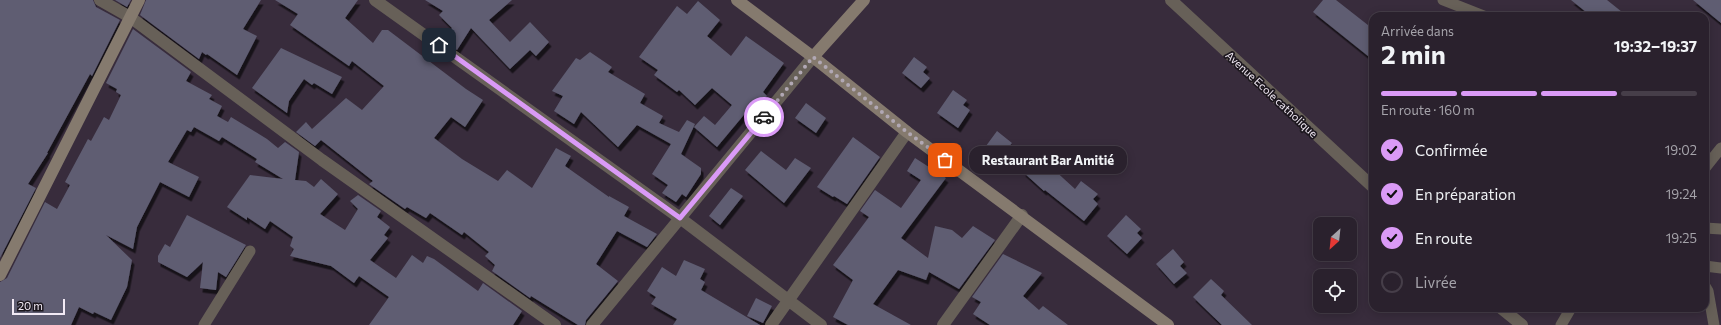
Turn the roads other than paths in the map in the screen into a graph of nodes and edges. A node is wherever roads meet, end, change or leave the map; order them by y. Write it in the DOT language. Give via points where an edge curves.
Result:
graph roads {
  1 [pos="100,0"];
  2 [pos="139,0"];
  3 [pos="375,0"];
  4 [pos="737,0"];
  5 [pos="864,0"];
  6 [pos="1171,0"];
  7 [pos="1443,0"];
  8 [pos="1474,12"];
  9 [pos="130,16"];
  10 [pos="813,57"];
  11 [pos="907,132"];
  12 [pos="1721,148"];
  13 [pos="1709,163"];
  14 [pos="1369,184"];
  15 [pos="1022,215"];
  16 [pos="680,218"];
  17 [pos="1709,228"];
  18 [pos="1721,229"];
  19 [pos="250,252"];
  20 [pos="1709,266"];
  21 [pos="1721,268"];
  22 [pos="0,275"];
  23 [pos="1709,297"];
  24 [pos="788,301"];
  25 [pos="1505,312"];
  26 [pos="1568,312"];
  27 [pos="204,325"];
  28 [pos="555,325"];
  29 [pos="592,325"];
  30 [pos="770,325"];
  31 [pos="820,325"];
  32 [pos="942,325"];
  33 [pos="1168,325"];
  34 [pos="1522,325"];
  35 [pos="1560,325"];
  36 [pos="1714,325"];
  1 -- 9 [label="street"];
  2 -- 9 [label="street"];
  3 -- 16 [label="street"];
  4 -- 10 [label="street"];
  5 -- 10 [label="street"];
  6 -- 14 [label="street, Avenue Ecole catholique"];
  7 -- 8 [label="lane"];
  9 -- 22 [label="street"];
  9 -- 28 [label="street" via="316,155"];
  10 -- 11 [label="street"];
  10 -- 16 [label="street"];
  11 -- 15 [label="street"];
  11 -- 24 [label="street"];
  12 -- 13 [label="lane"];
  15 -- 32 [label="street"];
  15 -- 33 [label="street"];
  16 -- 24 [label="street"];
  16 -- 29 [label="street"];
  17 -- 18 [label="lane"];
  19 -- 27 [label="lane"];
  20 -- 21 [label="lane"];
  23 -- 36 [label="lane"];
  24 -- 30 [label="street"];
  24 -- 31 [label="street"];
  25 -- 34 [label="street"];
  26 -- 35 [label="lane"];
}
